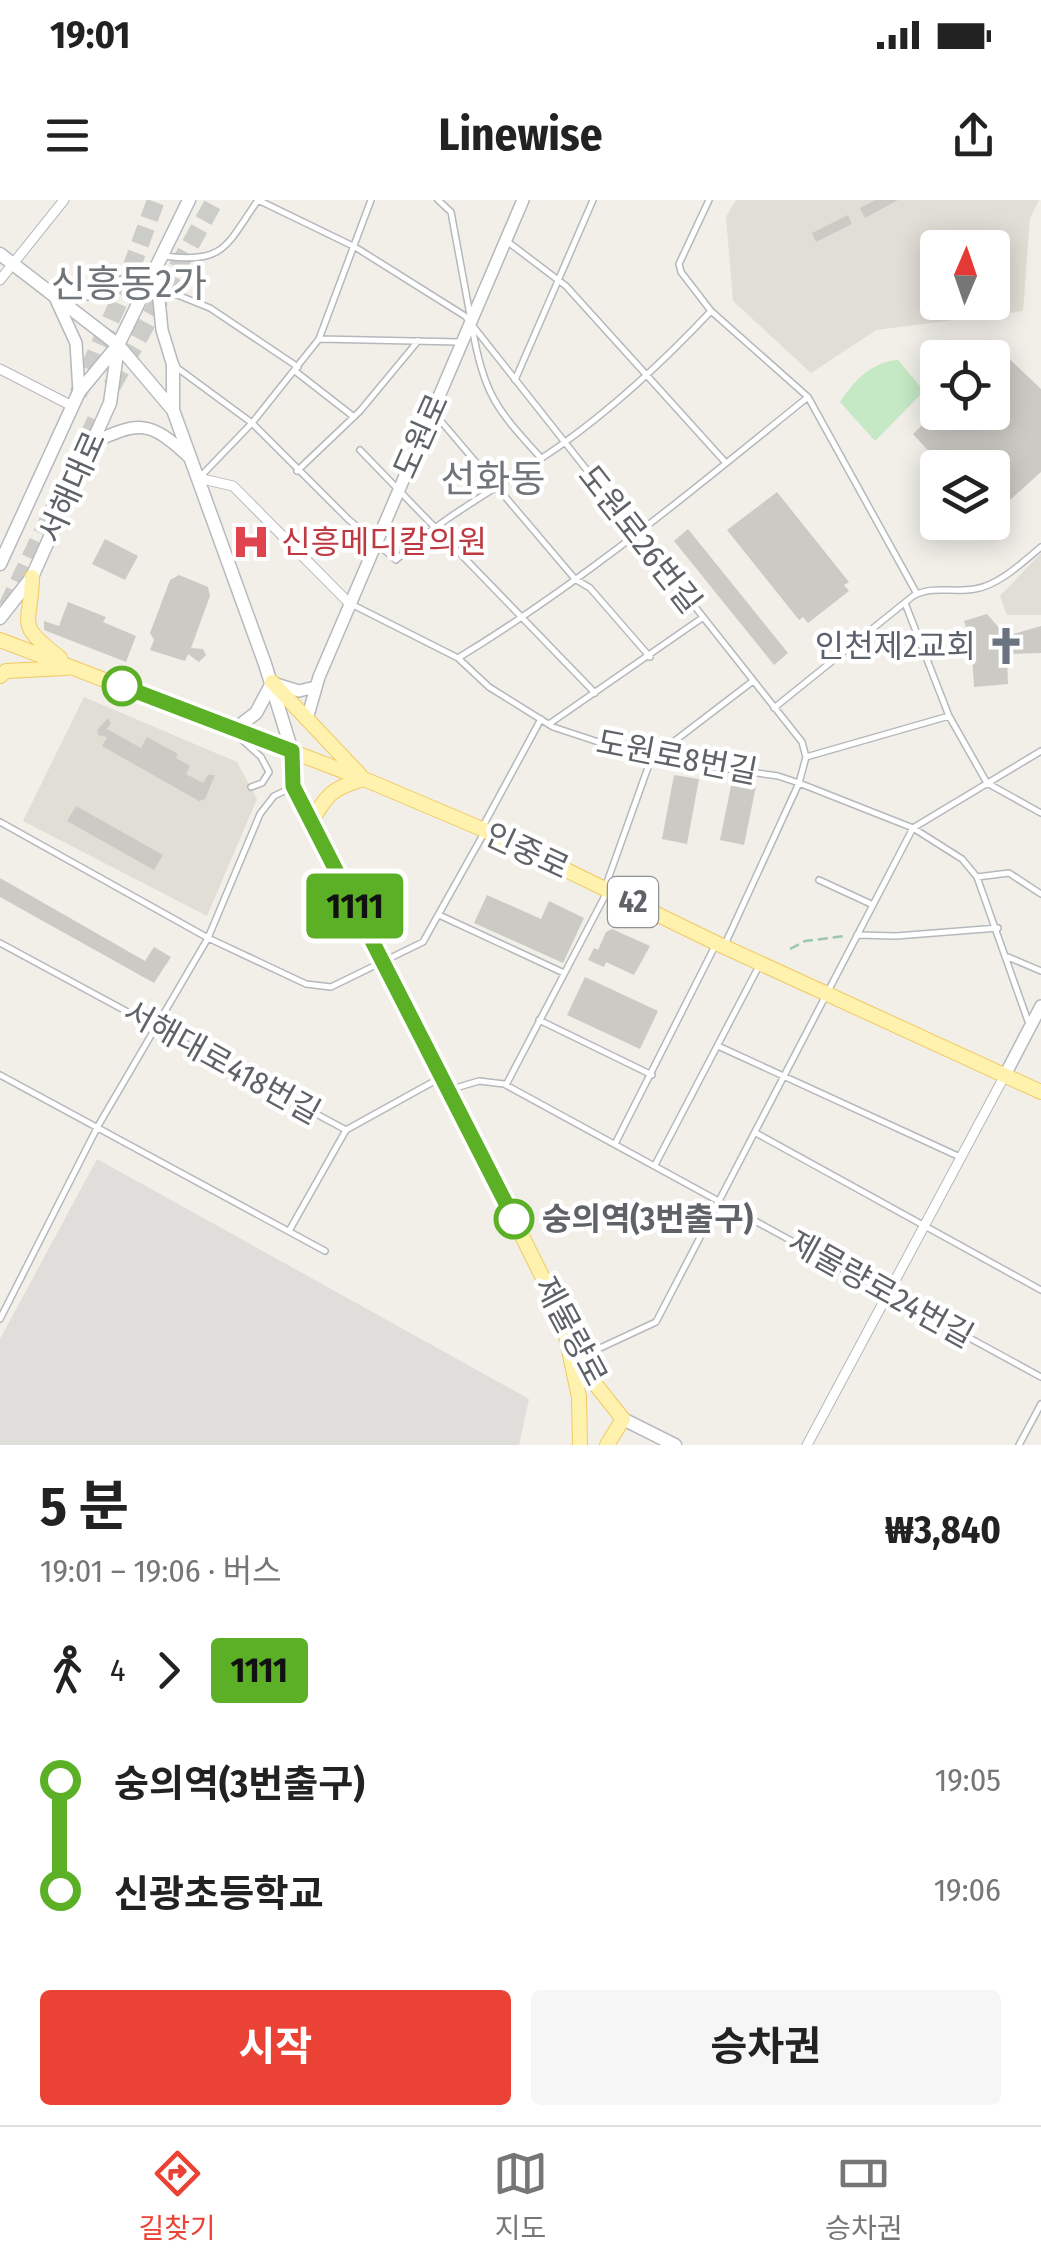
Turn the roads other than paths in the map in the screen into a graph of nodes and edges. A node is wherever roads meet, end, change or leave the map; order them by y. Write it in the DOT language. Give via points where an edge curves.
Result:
graph roads {
  1 [pos="64,200"];
  2 [pos="189,200"];
  3 [pos="258,200"];
  4 [pos="372,200"];
  5 [pos="438,200"];
  6 [pos="522,200"];
  7 [pos="593,200"];
  8 [pos="709,200"];
  9 [pos="505,240"];
  10 [pos="355,247"];
  11 [pos="0,254"];
  12 [pos="159,262"];
  13 [pos="13,264"];
  14 [pos="0,280"];
  15 [pos="558,280"];
  16 [pos="158,287"];
  17 [pos="53,293"];
  18 [pos="711,311"];
  19 [pos="471,322"];
  20 [pos="320,339"];
  21 [pos="418,341"];
  22 [pos="462,342"];
  23 [pos="118,345"];
  24 [pos="173,366"];
  25 [pos="0,369"];
  26 [pos="297,369"];
  27 [pos="648,378"];
  28 [pos="515,380"];
  29 [pos="79,392"];
  30 [pos="808,397"];
  31 [pos="72,406"];
  32 [pos="173,410"];
  33 [pos="432,411"];
  34 [pos="354,416"];
  35 [pos="252,422"];
  36 [pos="92,443"];
  37 [pos="564,443"];
  38 [pos="360,450"];
  39 [pos="190,458"];
  40 [pos="541,459"];
  41 [pos="726,463"];
  42 [pos="297,470"];
  43 [pos="198,478"];
  44 [pos="500,486"];
  45 [pos="397,490"];
  46 [pos="433,525"];
  47 [pos="636,536"];
  48 [pos="374,544"];
  49 [pos="1041,547"];
  50 [pos="0,564"];
  51 [pos="32,577"];
  52 [pos="575,579"];
  53 [pos="917,594"];
  54 [pos="905,603"];
  55 [pos="350,604"];
  56 [pos="0,618"];
  57 [pos="524,618"];
  58 [pos="702,618"];
  59 [pos="0,640"];
  60 [pos="650,657"];
  61 [pos="458,658"];
  62 [pos="72,668"];
  63 [pos="0,676"];
  64 [pos="752,681"];
  65 [pos="272,682"];
  66 [pos="315,688"];
  67 [pos="595,693"];
  68 [pos="774,708"];
  69 [pos="950,716"];
  70 [pos="307,719"];
  71 [pos="540,719"];
  72 [pos="549,724"];
  73 [pos="230,728"];
  74 [pos="1041,750"];
  75 [pos="292,751"];
  76 [pos="806,757"];
  77 [pos="651,758"];
  78 [pos="364,779"];
  79 [pos="987,782"];
  80 [pos="799,783"];
  81 [pos="293,786"];
  82 [pos="251,787"];
  83 [pos="1041,813"];
  84 [pos="0,822"];
  85 [pos="311,823"];
  86 [pos="913,828"];
  87 [pos="484,830"];
  88 [pos="977,877"];
  89 [pos="819,880"];
  90 [pos="607,889"];
  91 [pos="1041,894"];
  92 [pos="870,904"];
  93 [pos="439,915"];
  94 [pos="998,928"];
  95 [pos="857,935"];
  96 [pos="208,938"];
  97 [pos="0,944"];
  98 [pos="720,945"];
  99 [pos="1008,957"];
  100 [pos="384,962"];
  101 [pos="761,964"];
  102 [pos="1041,970"];
  103 [pos="564,973"];
  104 [pos="829,996"];
  105 [pos="1041,1006"];
  106 [pos="540,1020"];
  107 [pos="157,1026"];
  108 [pos="1030,1027"];
  109 [pos="718,1046"];
  110 [pos="0,1075"];
  111 [pos="652,1075"];
  112 [pos="1006,1075"];
  113 [pos="784,1076"];
  114 [pos="446,1083"];
  115 [pos="506,1085"];
  116 [pos="1041,1092"];
  117 [pos="98,1126"];
  118 [pos="346,1130"];
  119 [pos="756,1133"];
  120 [pos="615,1144"];
  121 [pos="960,1157"];
  122 [pos="655,1166"];
  123 [pos="721,1202"];
  124 [pos="924,1225"];
  125 [pos="289,1231"];
  126 [pos="325,1251"];
  127 [pos="1041,1290"];
  128 [pos="887,1292"];
  129 [pos="562,1316"];
  130 [pos="0,1319"];
  131 [pos="582,1356"];
  132 [pos="1041,1377"];
  133 [pos="1041,1404"];
  134 [pos="623,1419"];
  135 [pos="580,1445"];
  136 [pos="607,1445"];
  137 [pos="675,1445"];
  138 [pos="807,1445"];
  139 [pos="1019,1445"];
  1 -- 13 [label="street"];
  2 -- 12 [label="main road, 서해대로"];
  3 -- 10 [label="lane"];
  3 -- 12 [label="lane" via="216,254"];
  4 -- 10 [label="lane"];
  5 -- 19 [label="lane" via="452,212"];
  6 -- 9 [label="street, 도원로"];
  7 -- 15 [label="lane"];
  8 -- 18 [label="lane" via="679,264"];
  9 -- 15 [label="lane"];
  9 -- 19 [label="street, 도원로"];
  10 -- 19 [label="lane"];
  10 -- 20 [label="lane"];
  11 -- 13 [label="main road, 제물량로"];
  12 -- 16 [label="street"];
  12 -- 17 [label="street" via="92,294"];
  12 -- 23 [label="main road, 서해대로"];
  13 -- 14 [label="street"];
  13 -- 17 [label="main road, 제물량로"];
  15 -- 27 [label="lane"];
  15 -- 28 [label="lane"];
  16 -- 24 [label="street"];
  16 -- 26 [label="lane" via="210,308"];
  17 -- 23 [label="main road, 제물량로"];
  17 -- 29 [label="street" via="76,343"];
  18 -- 27 [label="lane"];
  18 -- 30 [label="lane"];
  19 -- 22 [label="street, 도원로"];
  19 -- 28 [label="lane, 도원로26번길"];
  19 -- 40 [label="lane" via="488,395"];
  20 -- 21 [label="lane"];
  20 -- 26 [label="lane"];
  21 -- 22 [label="lane"];
  21 -- 34 [label="lane"];
  22 -- 33 [label="street, 도원로"];
  23 -- 29 [label="main road, 서해대로"];
  23 -- 32 [label="main road, 제물량로"];
  23 -- 36 [label="main road, 서해대로" via="110,403"];
  24 -- 32 [label="main road"];
  24 -- 35 [label="lane"];
  25 -- 31 [label="street"];
  26 -- 34 [label="lane"];
  26 -- 35 [label="lane"];
  27 -- 37 [label="lane"];
  27 -- 41 [label="lane"];
  28 -- 37 [label="lane, 도원로26번길"];
  29 -- 31 [label="main road, 서해대로"];
  30 -- 41 [label="lane"];
  30 -- 53 [label="lane"];
  31 -- 50 [label="main road, 서해대로"];
  32 -- 39 [label="main road, 제물량로"];
  33 -- 44 [label="lane"];
  33 -- 45 [label="street, 도원로"];
  34 -- 42 [label="lane"];
  35 -- 42 [label="lane"];
  35 -- 43 [label="lane"];
  36 -- 39 [label="street" via="139,425 153,428"];
  36 -- 51 [label="main road, 서해대로"];
  37 -- 40 [label="lane"];
  37 -- 47 [label="lane, 도원로26번길"];
  38 -- 45 [label="lane"];
  39 -- 43 [label="main road, 제물량로"];
  40 -- 44 [label="lane"];
  41 -- 47 [label="lane"];
  42 -- 48 [label="lane"];
  43 -- 55 [label="street" via="233,486"];
  43 -- 65 [label="main road, 제물량로"];
  44 -- 46 [label="lane"];
  44 -- 52 [label="lane"];
  45 -- 46 [label="lane"];
  45 -- 48 [label="street, 도원로"];
  46 -- 48 [label="lane" via="396,560"];
  46 -- 57 [label="lane"];
  47 -- 52 [label="lane"];
  47 -- 58 [label="lane, 도원로26번길"];
  48 -- 55 [label="street, 도원로"];
  49 -- 53 [label="lane" via="980,588"];
  51 -- 56 [label="main road, 서해대로"];
  51 -- 62 [label="main road" via="30,634"];
  52 -- 57 [label="lane"];
  52 -- 60 [label="lane"];
  53 -- 54 [label="lane"];
  54 -- 68 [label="lane"];
  54 -- 69 [label="lane"];
  55 -- 61 [label="lane, 도원로8번길"];
  55 -- 66 [label="street, 도원로"];
  57 -- 61 [label="lane"];
  57 -- 67 [label="lane"];
  58 -- 60 [label="lane"];
  58 -- 64 [label="lane, 도원로26번길"];
  59 -- 62 [label="main road, 인중로 / 42"];
  60 -- 67 [label="lane"];
  61 -- 71 [label="lane, 도원로8번길"];
  62 -- 63 [label="main road"];
  62 -- 73 [label="main road, 인중로 / 42"];
  64 -- 68 [label="lane, 도원로26번길"];
  64 -- 77 [label="lane"];
  65 -- 66 [label="street"];
  65 -- 70 [label="main road"];
  65 -- 73 [label="main road" via="256,713"];
  65 -- 75 [label="main road, 제물량로"];
  66 -- 70 [label="street, 도원로"];
  67 -- 72 [label="lane"];
  68 -- 76 [label="lane, 도원로26번길"];
  69 -- 76 [label="lane"];
  69 -- 79 [label="lane"];
  70 -- 78 [label="main road"];
  71 -- 72 [label="lane, 도원로8번길"];
  71 -- 87 [label="lane"];
  72 -- 77 [label="lane, 도원로8번길"];
  73 -- 75 [label="main road, 인중로 / 42"];
  73 -- 82 [label="lane" via="269,772"];
  74 -- 79 [label="lane"];
  75 -- 78 [label="main road, 인중로 / 42"];
  75 -- 81 [label="main road, 제물량로"];
  76 -- 80 [label="lane"];
  77 -- 80 [label="lane, 도원로8번길"];
  77 -- 90 [label="lane"];
  78 -- 85 [label="main road" via="328,794"];
  78 -- 87 [label="main road, 인중로 / 42"];
  79 -- 83 [label="lane"];
  79 -- 86 [label="lane"];
  80 -- 86 [label="lane, 도원로8번길"];
  80 -- 98 [label="lane"];
  81 -- 85 [label="main road, 제물량로"];
  81 -- 96 [label="lane" via="260,814"];
  84 -- 96 [label="lane"];
  85 -- 100 [label="main road, 제물량로"];
  86 -- 88 [label="lane, 도원로8번길" via="962,859"];
  86 -- 92 [label="lane"];
  87 -- 90 [label="main road, 인중로 / 42"];
  87 -- 93 [label="lane"];
  88 -- 91 [label="lane" via="1009,872"];
  88 -- 94 [label="lane"];
  89 -- 92 [label="lane"];
  90 -- 98 [label="main road, 인중로 / 42"];
  90 -- 103 [label="lane"];
  92 -- 95 [label="lane"];
  93 -- 100 [label="lane" via="419,945"];
  93 -- 103 [label="lane"];
  94 -- 95 [label="lane"];
  94 -- 99 [label="lane"];
  95 -- 104 [label="lane"];
  96 -- 100 [label="lane" via="306,984 331,987"];
  96 -- 107 [label="lane"];
  97 -- 107 [label="lane, 서해대로418번길"];
  98 -- 101 [label="main road, 인중로 / 42"];
  98 -- 111 [label="lane"];
  99 -- 102 [label="lane"];
  99 -- 108 [label="lane"];
  100 -- 114 [label="main road, 제물량로"];
  101 -- 104 [label="main road, 인중로 / 42"];
  101 -- 109 [label="lane"];
  103 -- 106 [label="lane"];
  104 -- 112 [label="main road, 인중로 / 42"];
  104 -- 113 [label="lane"];
  105 -- 108 [label="street"];
  106 -- 111 [label="lane"];
  106 -- 115 [label="lane"];
  107 -- 117 [label="lane"];
  107 -- 118 [label="lane, 서해대로418번길"];
  108 -- 112 [label="street"];
  109 -- 113 [label="lane"];
  109 -- 122 [label="lane"];
  110 -- 117 [label="lane"];
  111 -- 120 [label="lane"];
  112 -- 116 [label="main road, 인중로 / 42"];
  112 -- 121 [label="street"];
  113 -- 119 [label="lane"];
  113 -- 121 [label="lane"];
  114 -- 115 [label="lane"];
  114 -- 118 [label="lane, 서해대로418번길"];
  114 -- 129 [label="main road, 제물량로"];
  115 -- 120 [label="lane, 제물량로24번길"];
  117 -- 125 [label="lane"];
  117 -- 130 [label="lane"];
  118 -- 125 [label="lane"];
  119 -- 123 [label="lane"];
  119 -- 124 [label="lane"];
  120 -- 122 [label="lane, 제물량로24번길"];
  121 -- 124 [label="street"];
  122 -- 123 [label="lane, 제물량로24번길"];
  123 -- 128 [label="lane, 제물량로24번길"];
  123 -- 131 [label="lane" via="656,1322"];
  124 -- 127 [label="lane"];
  124 -- 128 [label="street"];
  125 -- 126 [label="lane"];
  128 -- 132 [label="lane, 제물량로24번길"];
  128 -- 138 [label="street"];
  129 -- 131 [label="main road, 제물량로"];
  129 -- 135 [label="main road" via="579,1397"];
  131 -- 134 [label="main road, 제물량로"];
  133 -- 139 [label="lane"];
  134 -- 136 [label="main road"];
  134 -- 137 [label="main road"];
}
